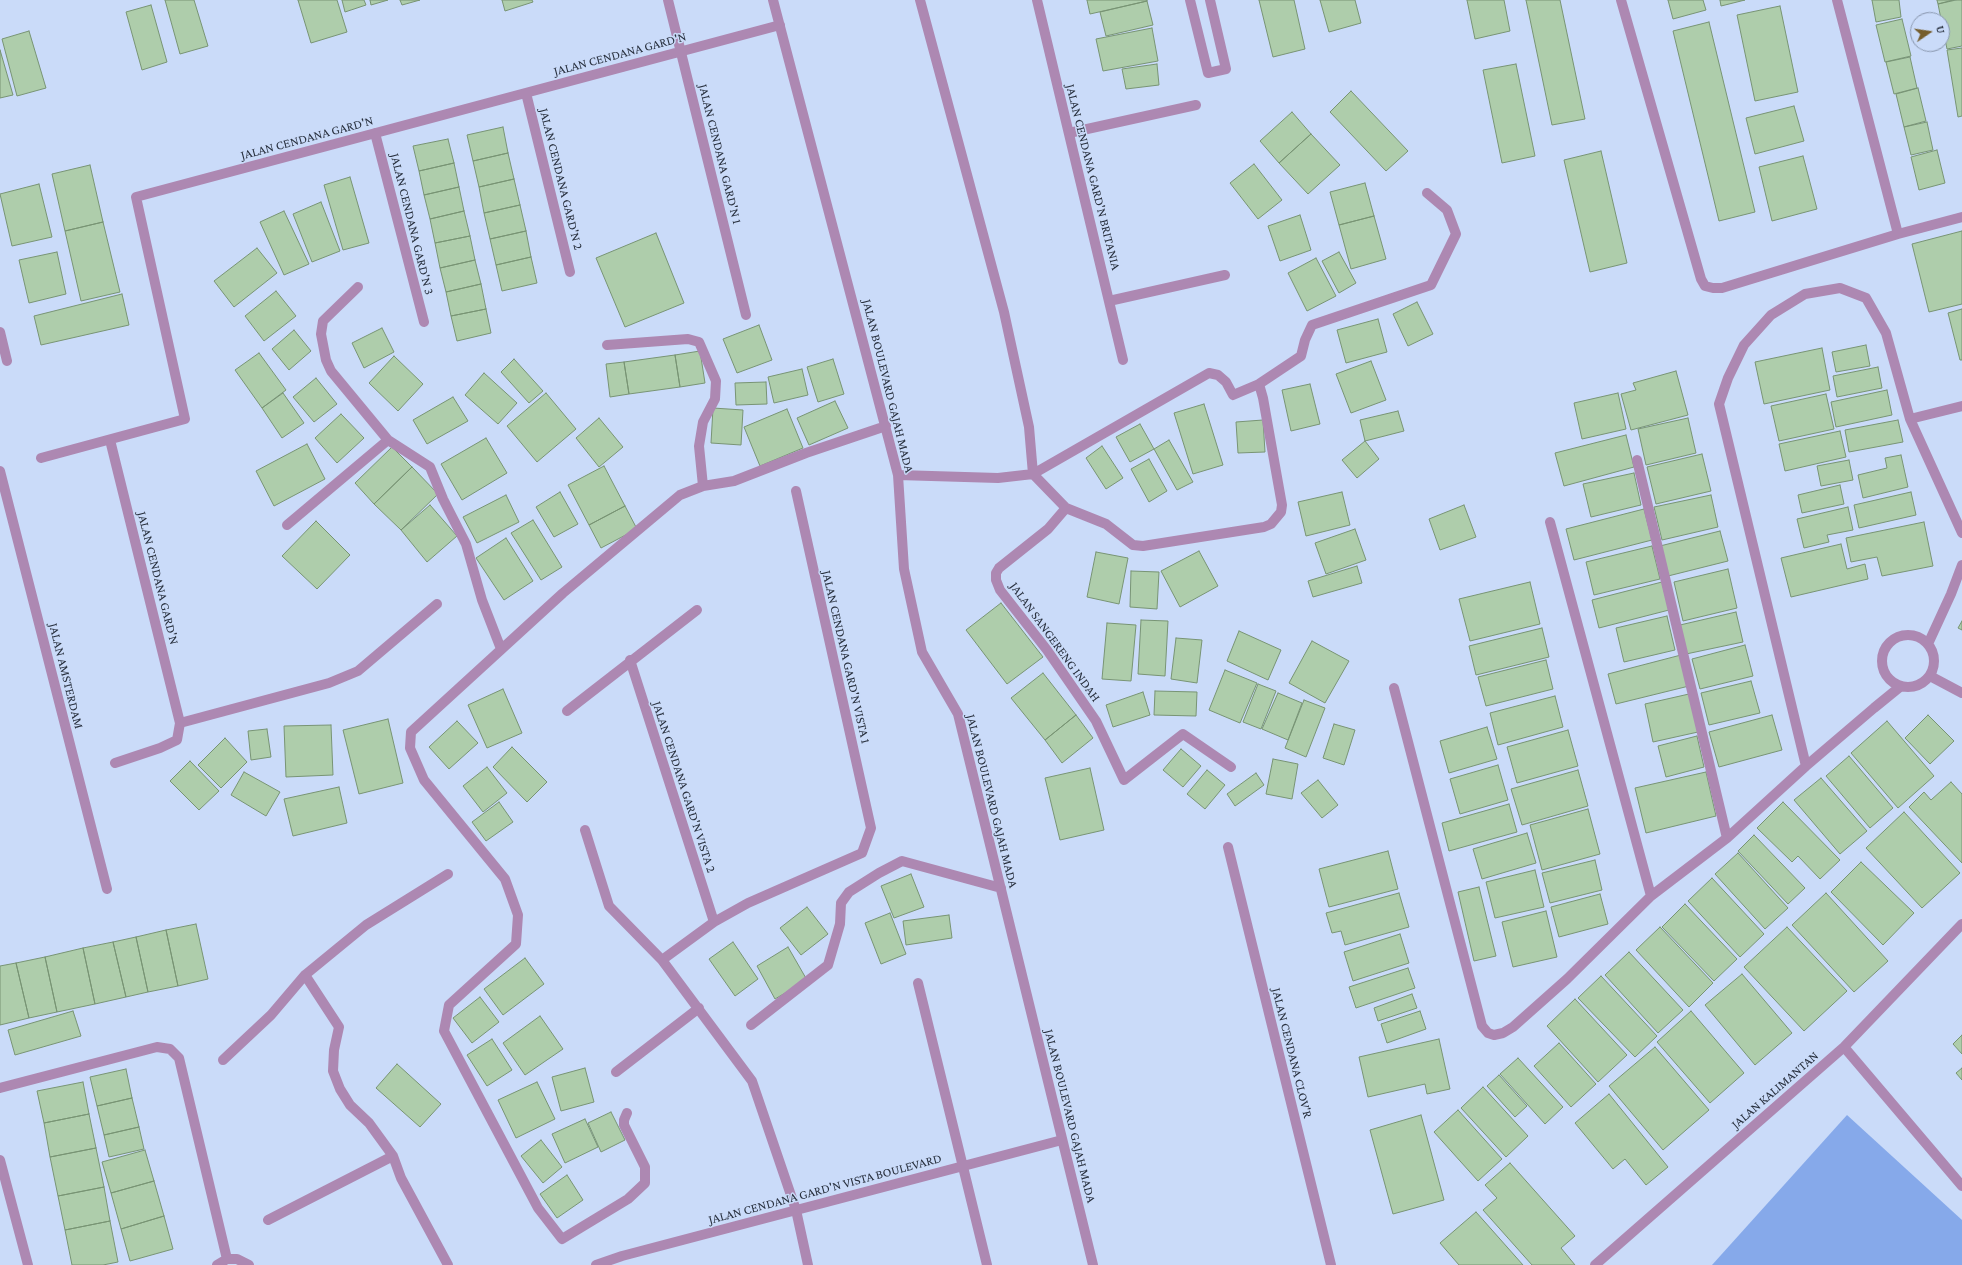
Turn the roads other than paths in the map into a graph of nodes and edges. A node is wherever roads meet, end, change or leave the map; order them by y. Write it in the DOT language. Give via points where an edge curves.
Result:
graph roads {
  1 [pos="668,0"];
  2 [pos="774,0"];
  3 [pos="920,0"];
  4 [pos="1037,0"];
  5 [pos="1190,0"];
  6 [pos="1210,0"];
  7 [pos="1621,0"];
  8 [pos="1837,0"];
  9 [pos="780,25"];
  10 [pos="681,52"];
  11 [pos="526,93"];
  12 [pos="1196,104"];
  13 [pos="375,133"];
  14 [pos="1069,133"];
  15 [pos="1427,193"];
  16 [pos="1962,217"];
  17 [pos="1898,234"];
  18 [pos="570,272"];
  19 [pos="1225,275"];
  20 [pos="358,287"];
  21 [pos="1109,301"];
  22 [pos="746,315"];
  23 [pos="424,322"];
  24 [pos="0,332"];
  25 [pos="607,345"];
  26 [pos="1123,360"];
  27 [pos="7,361"];
  28 [pos="1259,384"];
  29 [pos="1962,406"];
  30 [pos="1910,419"];
  31 [pos="886,426"];
  32 [pos="110,440"];
  33 [pos="388,440"];
  34 [pos="42,458"];
  35 [pos="1637,460"];
  36 [pos="0,471"];
  37 [pos="1033,474"];
  38 [pos="898,475"];
  39 [pos="703,486"];
  40 [pos="796,491"];
  41 [pos="1066,508"];
  42 [pos="1550,522"];
  43 [pos="287,525"];
  44 [pos="1962,533"];
  45 [pos="1962,565"];
  46 [pos="437,604"];
  47 [pos="697,610"];
  48 [pos="1928,644"];
  49 [pos="501,649"];
  50 [pos="630,660"];
  51 [pos="1930,676"];
  52 [pos="1901,686"];
  53 [pos="1394,688"];
  54 [pos="1962,693"];
  55 [pos="567,711"];
  56 [pos="180,723"];
  57 [pos="114,763"];
  58 [pos="1806,766"];
  59 [pos="1231,767"];
  60 [pos="585,830"];
  61 [pos="1727,838"];
  62 [pos="1228,847"];
  63 [pos="448,874"];
  64 [pos="1001,888"];
  65 [pos="107,889"];
  66 [pos="1651,896"];
  67 [pos="714,922"];
  68 [pos="1962,924"];
  69 [pos="662,960"];
  70 [pos="305,975"];
  71 [pos="918,983"];
  72 [pos="699,1008"];
  73 [pos="751,1025"];
  74 [pos="1844,1047"];
  75 [pos="224,1060"];
  76 [pos="616,1072"];
  77 [pos="0,1088"];
  78 [pos="627,1113"];
  79 [pos="1062,1140"];
  80 [pos="393,1156"];
  81 [pos="0,1160"];
  82 [pos="962,1166"];
  83 [pos="1962,1186"];
  84 [pos="796,1210"];
  85 [pos="268,1220"];
  86 [pos="227,1259"];
  87 [pos="623,1260"];
  88 [pos="28,1265"];
  89 [pos="217,1265"];
  90 [pos="249,1265"];
  91 [pos="448,1265"];
  92 [pos="596,1265"];
  93 [pos="808,1265"];
  94 [pos="987,1265"];
  95 [pos="1093,1265"];
  96 [pos="1331,1265"];
  97 [pos="1595,1265"];
  1 -- 10 [label="street, JALAN CENDANA GARD'N 1"];
  2 -- 9 [label="street, JALAN BOULEVARD GAJAH MADA"];
  3 -- 37 [label="street" via="1004,312 1029,427"];
  4 -- 14 [label="street, JALAN CENDANA GARD'N BRITANIA"];
  5 -- 6 [label="street" via="1208,73 1226,68"];
  7 -- 17 [label="street" via="1705,286 1722,288"];
  8 -- 17 [label="street"];
  9 -- 10 [label="street, JALAN CENDANA GARD'N"];
  9 -- 31 [label="street, JALAN BOULEVARD GAJAH MADA"];
  10 -- 11 [label="street, JALAN CENDANA GARD'N"];
  10 -- 22 [label="street, JALAN CENDANA GARD'N 1"];
  11 -- 13 [label="street, JALAN CENDANA GARD'N"];
  11 -- 18 [label="street, JALAN CENDANA GARD'N 2"];
  12 -- 14 [label="street"];
  13 -- 23 [label="street, JALAN CENDANA GARD'N 3"];
  13 -- 32 [label="street, JALAN CENDANA GARD'N" via="136,197 185,419"];
  14 -- 21 [label="street, JALAN CENDANA GARD'N BRITANIA"];
  15 -- 28 [label="street" via="1446,210 1456,234 1432,285 1312,325 1301,356"];
  16 -- 17 [label="street"];
  19 -- 21 [label="street"];
  20 -- 33 [label="street" via="323,321 321,334 326,360 331,371"];
  21 -- 26 [label="street, JALAN CENDANA GARD'N BRITANIA"];
  24 -- 27 [label="street"];
  25 -- 39 [label="street" via="688,339 699,342 716,381 715,399 703,422 699,446"];
  28 -- 37 [label="street" via="1233,395 1226,382 1218,375 1209,373"];
  28 -- 41 [label="street" via="1282,505 1281,512 1271,524 1143,546 1133,545 1097,519"];
  29 -- 30 [label="street"];
  30 -- 44 [label="street"];
  30 -- 58 [label="street" via="1886,333 1866,298 1840,288 1806,294 1771,315 1744,345 1719,404"];
  31 -- 38 [label="street, JALAN BOULEVARD GAJAH MADA"];
  31 -- 39 [label="street" via="734,481"];
  32 -- 34 [label="street, JALAN CENDANA GARD'N"];
  32 -- 56 [label="street, JALAN CENDANA GARD'N"];
  33 -- 43 [label="street"];
  33 -- 49 [label="street" via="430,467 466,544 482,600"];
  35 -- 61 [label="street"];
  36 -- 65 [label="street, JALAN AMSTERDAM"];
  37 -- 38 [label="street" via="998,478"];
  37 -- 41 [label="street"];
  38 -- 64 [label="street, JALAN BOULEVARD GAJAH MADA" via="904,569 922,652 958,714"];
  39 -- 49 [label="street" via="680,495 563,593"];
  40 -- 67 [label="street, JALAN CENDANA GARD'N VISTA 1" via="871,828 862,853 748,903"];
  41 -- 59 [label="street, JALAN SANGERENG INDAH" via="1048,529 999,568 996,580 1000,590 1047,650 1096,721 1124,780 1183,734"];
  42 -- 66 [label="street"];
  45 -- 48 [label="street"];
  46 -- 56 [label="street" via="358,671 328,683"];
  47 -- 50 [label="street"];
  48 -- 51 [label="street" via="1934,660"];
  48 -- 52 [label="street" via="1922,639 1907,635 1891,640 1886,647 1883,654 1883,671 1894,683"];
  49 -- 78 [label="street" via="411,732 410,748 424,780 505,879 518,915 516,944 450,1005 444,1031 538,1208 562,1239 628,1198 645,1183 645,1167 624,1125"];
  50 -- 55 [label="street"];
  50 -- 67 [label="street, JALAN CENDANA GARD'N VISTA 2"];
  51 -- 52 [label="street" via="1917,686"];
  51 -- 54 [label="street"];
  52 -- 58 [label="street"];
  53 -- 66 [label="street" via="1482,1026 1488,1033 1503,1033 1513,1027 1567,980"];
  56 -- 57 [label="street, JALAN CENDANA GARD'N" via="178,740"];
  58 -- 61 [label="street"];
  60 -- 69 [label="street" via="609,906"];
  61 -- 66 [label="street"];
  62 -- 96 [label="street, JALAN CENDANA CLOV'R"];
  63 -- 70 [label="street" via="366,925"];
  64 -- 73 [label="street" via="902,861 846,895 841,903 840,924 828,965"];
  64 -- 79 [label="street, JALAN BOULEVARD GAJAH MADA"];
  67 -- 69 [label="street"];
  68 -- 74 [label="street, JALAN KALIMANTAN"];
  69 -- 72 [label="street"];
  70 -- 75 [label="street" via="271,1015"];
  70 -- 80 [label="street" via="339,1027 333,1071 340,1089 350,1105 369,1123"];
  71 -- 82 [label="street"];
  72 -- 76 [label="street"];
  72 -- 84 [label="street" via="752,1081"];
  74 -- 83 [label="street"];
  74 -- 97 [label="street, JALAN KALIMANTAN"];
  77 -- 86 [label="street" via="157,1047 170,1049 179,1058"];
  79 -- 82 [label="street, JALAN CENDANA GARD'N VISTA BOULEVARD"];
  79 -- 95 [label="street, JALAN BOULEVARD GAJAH MADA"];
  80 -- 85 [label="street"];
  80 -- 91 [label="street"];
  81 -- 88 [label="street"];
  82 -- 84 [label="street, JALAN CENDANA GARD'N VISTA BOULEVARD"];
  82 -- 94 [label="street"];
  84 -- 87 [label="street, JALAN CENDANA GARD'N VISTA BOULEVARD"];
  84 -- 93 [label="street"];
  86 -- 89 [label="street"];
  86 -- 90 [label="street" via="237,1259"];
  87 -- 92 [label="street, JALAN CENDANA GARD'N VISTA BOULEVARD"];
}
